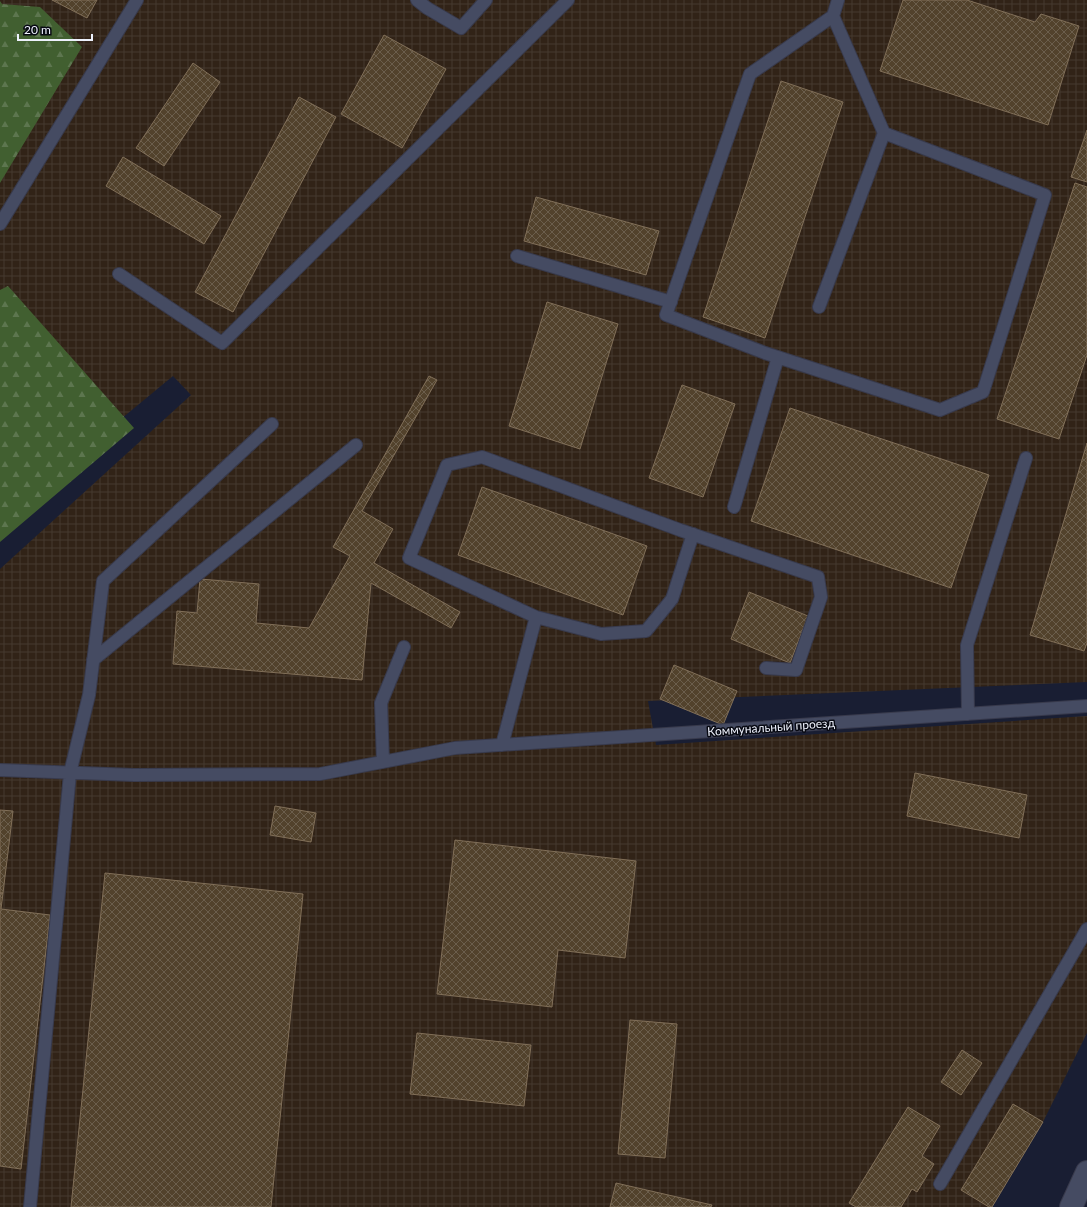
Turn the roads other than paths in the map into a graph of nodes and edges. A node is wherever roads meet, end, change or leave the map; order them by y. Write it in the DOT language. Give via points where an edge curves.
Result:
graph roads {
  1 [pos="137,0"];
  2 [pos="417,0"];
  3 [pos="486,0"];
  4 [pos="568,0"];
  5 [pos="838,0"];
  6 [pos="833,16"];
  7 [pos="884,133"];
  8 [pos="0,224"];
  9 [pos="517,256"];
  10 [pos="119,274"];
  11 [pos="671,302"];
  12 [pos="819,307"];
  13 [pos="778,357"];
  14 [pos="272,424"];
  15 [pos="356,444"];
  16 [pos="1026,458"];
  17 [pos="734,507"];
  18 [pos="693,534"];
  19 [pos="536,616"];
  20 [pos="404,647"];
  21 [pos="93,660"];
  22 [pos="766,668"];
  23 [pos="1087,706"];
  24 [pos="968,714"];
  25 [pos="502,745"];
  26 [pos="383,762"];
  27 [pos="0,770"];
  28 [pos="70,773"];
  29 [pos="1087,929"];
  30 [pos="1087,1172"];
  31 [pos="940,1184"];
  32 [pos="30,1207"];
  33 [pos="1071,1207"];
  1 -- 8 [label="lane"];
  2 -- 3 [label="lane" via="461,28"];
  4 -- 10 [label="lane" via="222,343"];
  5 -- 6 [label="lane"];
  6 -- 7 [label="lane"];
  6 -- 11 [label="lane" via="750,74"];
  7 -- 12 [label="lane"];
  7 -- 13 [label="lane" via="1045,195 983,392 940,410"];
  9 -- 11 [label="lane"];
  11 -- 13 [label="lane" via="666,315"];
  13 -- 17 [label="lane"];
  14 -- 21 [label="lane" via="103,581"];
  15 -- 21 [label="lane"];
  16 -- 24 [label="lane" via="966,645"];
  18 -- 19 [label="lane" via="672,599 646,631 600,634"];
  18 -- 19 [label="lane" via="482,457 447,465 409,558"];
  18 -- 22 [label="lane" via="818,577 821,596 796,670"];
  19 -- 25 [label="lane"];
  20 -- 26 [label="lane" via="381,703"];
  21 -- 28 [label="lane" via="89,695"];
  23 -- 24 [label="lane, Коммунальный проезд"];
  24 -- 25 [label="lane, Коммунальный проезд"];
  25 -- 26 [label="lane, Коммунальный проезд" via="455,748"];
  26 -- 28 [label="lane, Коммунальный проезд" via="320,774"];
  27 -- 28 [label="lane, Коммунальный проезд"];
  28 -- 32 [label="lane"];
  29 -- 31 [label="lane"];
  30 -- 33 [label="street"];
}
